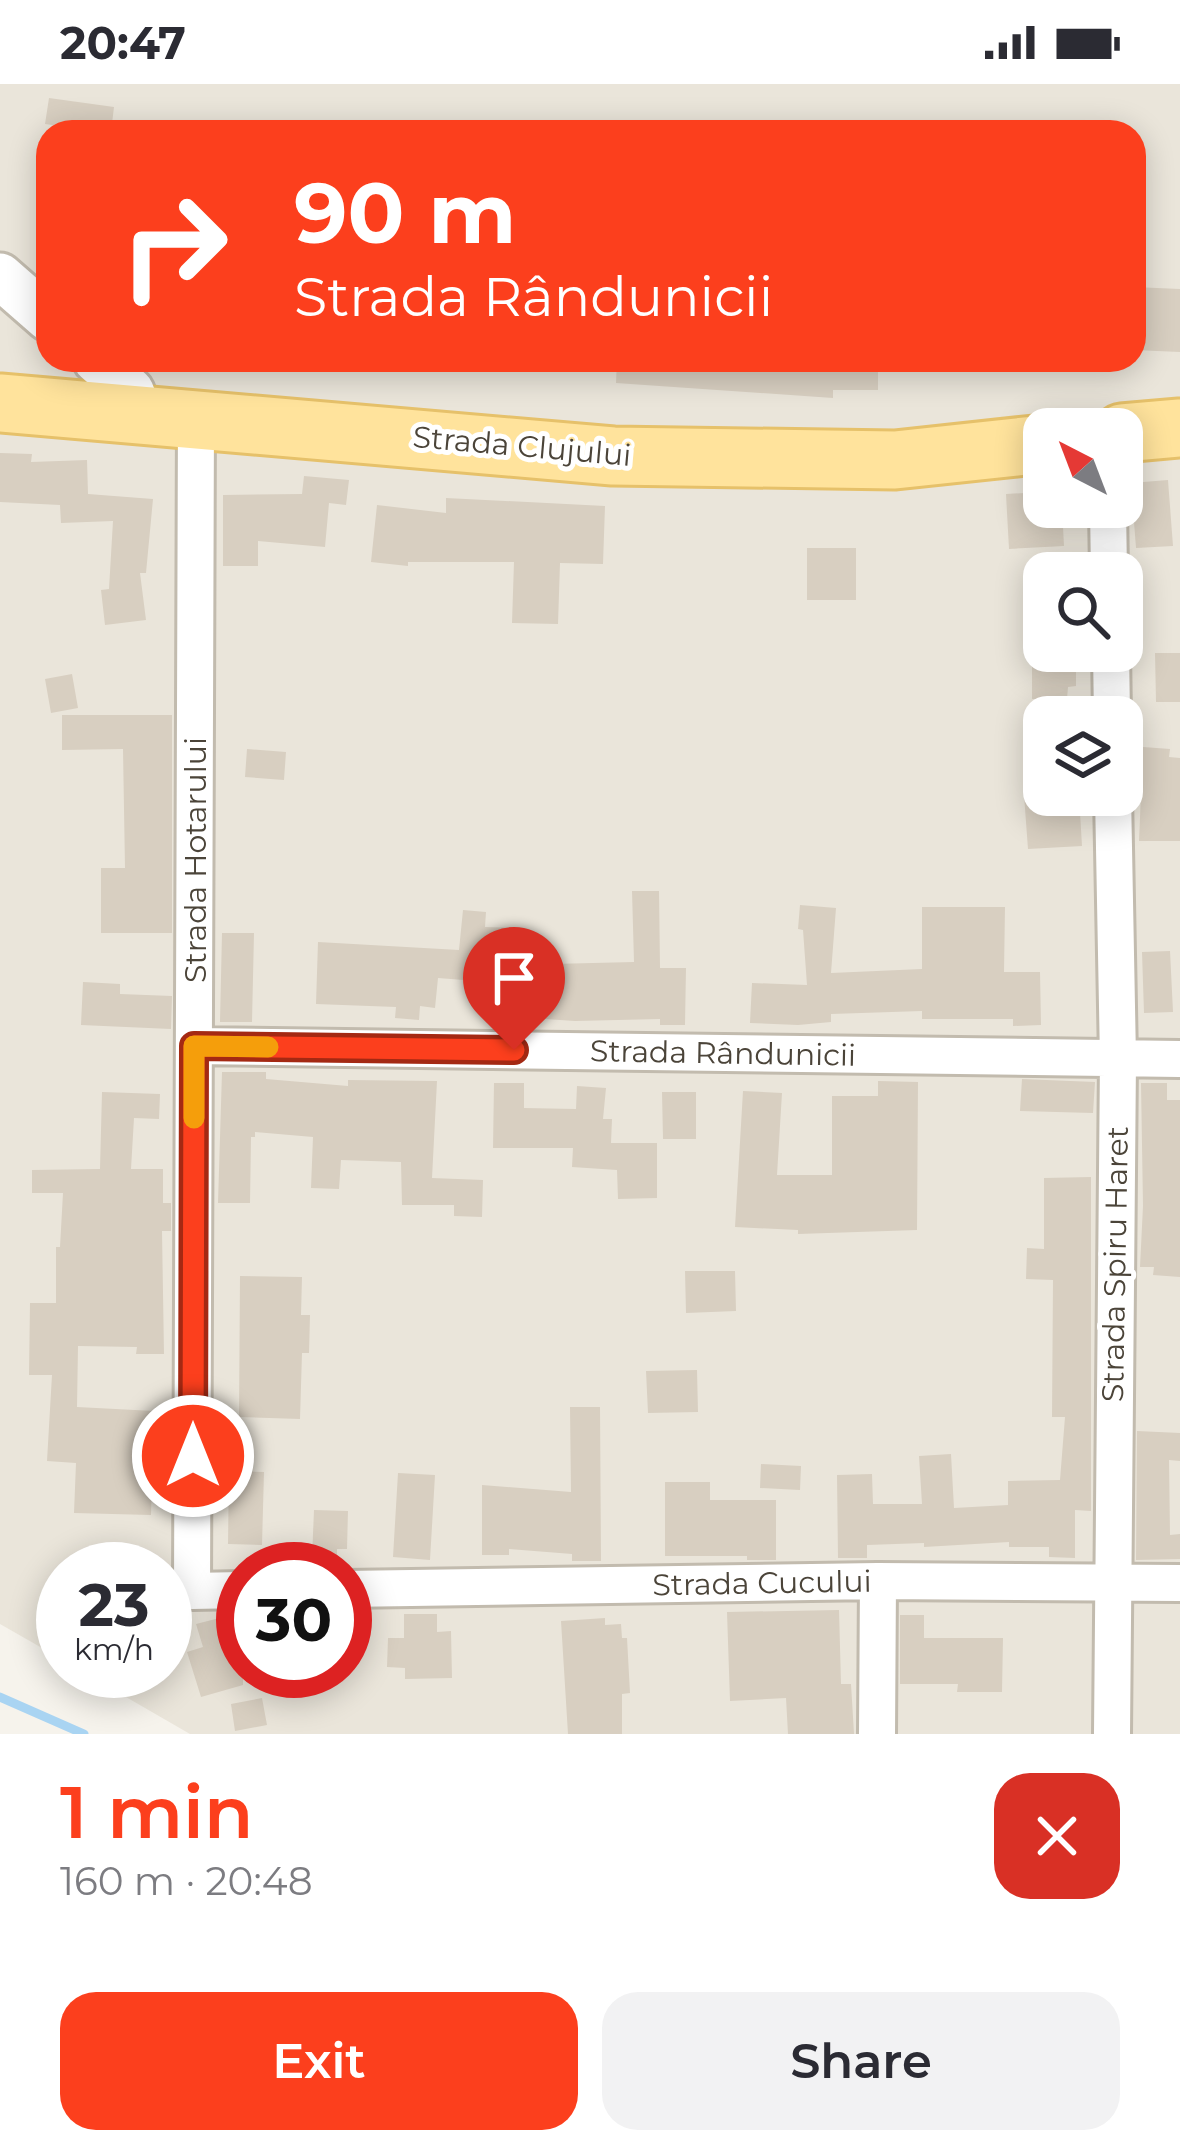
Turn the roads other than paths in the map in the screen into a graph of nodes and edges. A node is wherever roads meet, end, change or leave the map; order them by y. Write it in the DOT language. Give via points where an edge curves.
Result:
graph roads {
  1 [pos="0,276"];
  2 [pos="36,308"];
  3 [pos="110,372"];
  4 [pos="0,403"];
  5 [pos="140,413"];
  6 [pos="196,417"];
  7 [pos="1180,428"];
  8 [pos="1143,431"];
  9 [pos="1023,446"];
  10 [pos="1113,816"];
  11 [pos="194,1046"];
  12 [pos="1118,1059"];
  13 [pos="1180,1059"];
  14 [pos="878,1581"];
  15 [pos="1112,1583"];
  16 [pos="1180,1583"];
  17 [pos="372,1589"];
  18 [pos="216,1591"];
  19 [pos="877,1734"];
  20 [pos="1112,1734"];
  1 -- 2 [label="street"];
  3 -- 5 [label="street"];
  4 -- 5 [label="main road, Strada Clujului"];
  5 -- 6 [label="main road, Strada Clujului"];
  6 -- 9 [label="main road, Strada Clujului" via="613,456 895,460"];
  6 -- 11 [label="street, Strada Hotarului"];
  7 -- 8 [label="main road"];
  10 -- 12 [label="street, Strada Spiru Haret"];
  11 -- 12 [label="street, Strada Rândunicii"];
  11 -- 18 [label="street, Strada Hotarului" via="192,1591"];
  12 -- 13 [label="street, Strada Rândunicii"];
  12 -- 15 [label="street, Strada Spiru Haret"];
  14 -- 15 [label="street, Strada Cucului"];
  14 -- 17 [label="street, Strada Cucului"];
  14 -- 19 [label="street"];
  15 -- 16 [label="street, Strada Cucului"];
  15 -- 20 [label="street, Strada Spiru Haret"];
}
